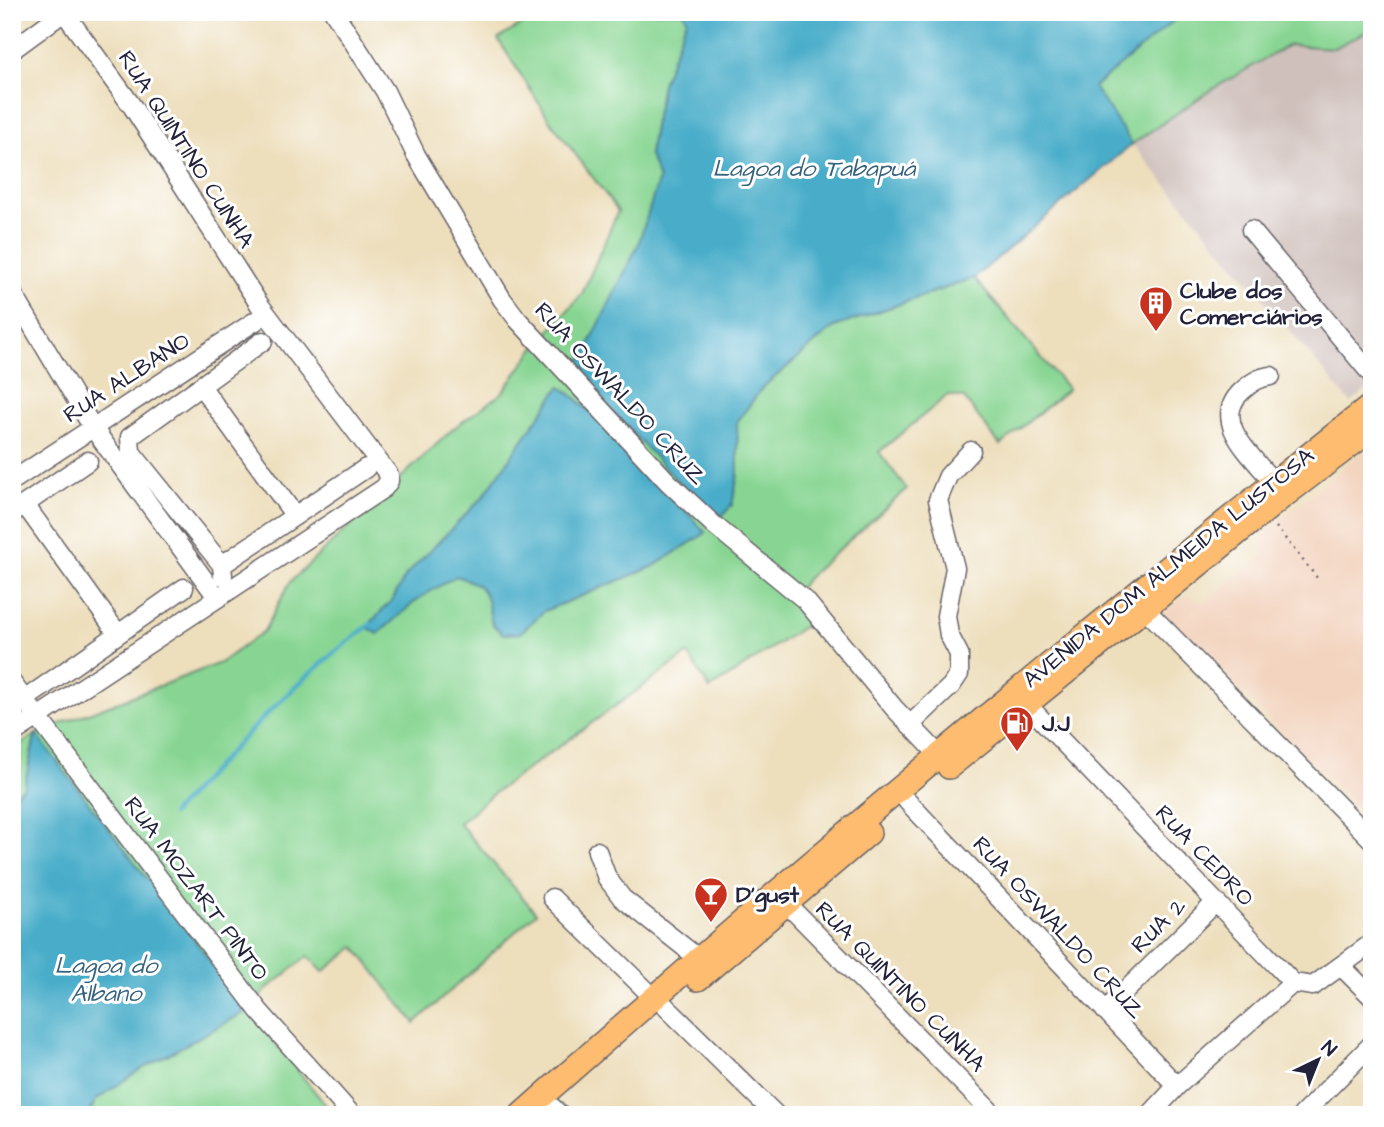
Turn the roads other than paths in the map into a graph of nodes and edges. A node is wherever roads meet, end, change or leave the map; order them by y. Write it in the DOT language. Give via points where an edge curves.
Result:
graph roads {
  1 [pos="64,12"];
  2 [pos="334,12"];
  3 [pos="12,50"];
  4 [pos="1251,230"];
  5 [pos="12,292"];
  6 [pos="266,314"];
  7 [pos="263,341"];
  8 [pos="1372,375"];
  9 [pos="1271,376"];
  10 [pos="201,386"];
  11 [pos="1372,405"];
  12 [pos="93,428"];
  13 [pos="1370,435"];
  14 [pos="971,451"];
  15 [pos="88,461"];
  16 [pos="366,468"];
  17 [pos="12,481"];
  18 [pos="1274,482"];
  19 [pos="18,509"];
  20 [pos="295,516"];
  21 [pos="222,565"];
  22 [pos="184,588"];
  23 [pos="220,595"];
  24 [pos="1145,609"];
  25 [pos="118,634"];
  26 [pos="12,683"];
  27 [pos="1020,697"];
  28 [pos="24,700"];
  29 [pos="37,718"];
  30 [pos="910,725"];
  31 [pos="12,734"];
  32 [pos="939,755"];
  33 [pos="907,801"];
  34 [pos="1372,840"];
  35 [pos="597,850"];
  36 [pos="780,897"];
  37 [pos="552,898"];
  38 [pos="1216,902"];
  39 [pos="1372,943"];
  40 [pos="698,958"];
  41 [pos="1342,967"];
  42 [pos="1293,983"];
  43 [pos="1372,997"];
  44 [pos="659,1002"];
  45 [pos="1105,1011"];
  46 [pos="1372,1044"];
  47 [pos="1177,1086"];
  48 [pos="552,1112"];
  49 [pos="352,1115"];
  50 [pos="521,1115"];
  51 [pos="776,1115"];
  52 [pos="994,1115"];
  53 [pos="1150,1115"];
  54 [pos="1302,1115"];
  1 -- 3 [label="street"];
  1 -- 6 [label="street, RUA QUINTINO CUNHA" via="132,106"];
  2 -- 30 [label="street, RUA OSWALDO CRUZ" via="371,67 416,155 518,320 668,482 805,600"];
  4 -- 8 [label="street"];
  5 -- 12 [label="street"];
  6 -- 12 [label="street, RUA ALBANO"];
  6 -- 23 [label="street, RUA QUINTINO CUNHA" via="389,481"];
  7 -- 10 [label="street"];
  9 -- 18 [label="street" via="1248,386 1231,403 1229,413 1239,440"];
  10 -- 20 [label="street"];
  10 -- 21 [label="street" via="130,437 129,443 131,452"];
  11 -- 18 [label="main road, AVENIDA DOM ALMEIDA LUSTOSA"];
  12 -- 17 [label="street, RUA ALBANO"];
  12 -- 23 [label="street"];
  13 -- 24 [label="main road, AVENIDA DOM ALMEIDA LUSTOSA" via="1280,498"];
  14 -- 30 [label="street" via="948,476 938,500 955,568 946,616 959,654 959,674"];
  15 -- 19 [label="street"];
  16 -- 20 [label="street"];
  18 -- 27 [label="main road, AVENIDA DOM ALMEIDA LUSTOSA"];
  19 -- 25 [label="street"];
  20 -- 21 [label="street"];
  21 -- 23 [label="street"];
  22 -- 25 [label="street"];
  23 -- 29 [label="street"];
  24 -- 27 [label="main road, AVENIDA DOM ALMEIDA LUSTOSA"];
  24 -- 34 [label="street"];
  25 -- 28 [label="street"];
  26 -- 28 [label="street, RUA MOZART PINTO"];
  27 -- 32 [label="main road, AVENIDA DOM ALMEIDA LUSTOSA"];
  27 -- 33 [label="main road, AVENIDA DOM ALMEIDA LUSTOSA"];
  27 -- 38 [label="street, RUA CEDRO"];
  28 -- 29 [label="street, RUA MOZART PINTO"];
  29 -- 31 [label="street"];
  29 -- 49 [label="street, RUA MOZART PINTO" via="259,1011"];
  30 -- 32 [label="street, RUA OSWALDO CRUZ"];
  32 -- 36 [label="main road, AVENIDA DOM ALMEIDA LUSTOSA"];
  33 -- 36 [label="main road, AVENIDA DOM ALMEIDA LUSTOSA"];
  33 -- 45 [label="street, RUA OSWALDO CRUZ"];
  35 -- 40 [label="street" via="607,878 622,898"];
  36 -- 40 [label="main road, AVENIDA DOM ALMEIDA LUSTOSA"];
  36 -- 44 [label="main road, AVENIDA DOM ALMEIDA LUSTOSA"];
  36 -- 52 [label="street, RUA QUINTINO CUNHA"];
  37 -- 44 [label="street"];
  38 -- 42 [label="street, RUA CEDRO"];
  38 -- 45 [label="street, RUA 2"];
  39 -- 41 [label="street"];
  40 -- 44 [label="main road, AVENIDA DOM ALMEIDA LUSTOSA"];
  41 -- 42 [label="street" via="1313,986"];
  41 -- 43 [label="street"];
  42 -- 47 [label="street"];
  44 -- 48 [label="main road, AVENIDA DOM ALMEIDA LUSTOSA"];
  44 -- 50 [label="main road, AVENIDA DOM ALMEIDA LUSTOSA"];
  44 -- 51 [label="street"];
  45 -- 47 [label="street, RUA OSWALDO CRUZ"];
  46 -- 54 [label="street"];
  47 -- 53 [label="street"];
}
